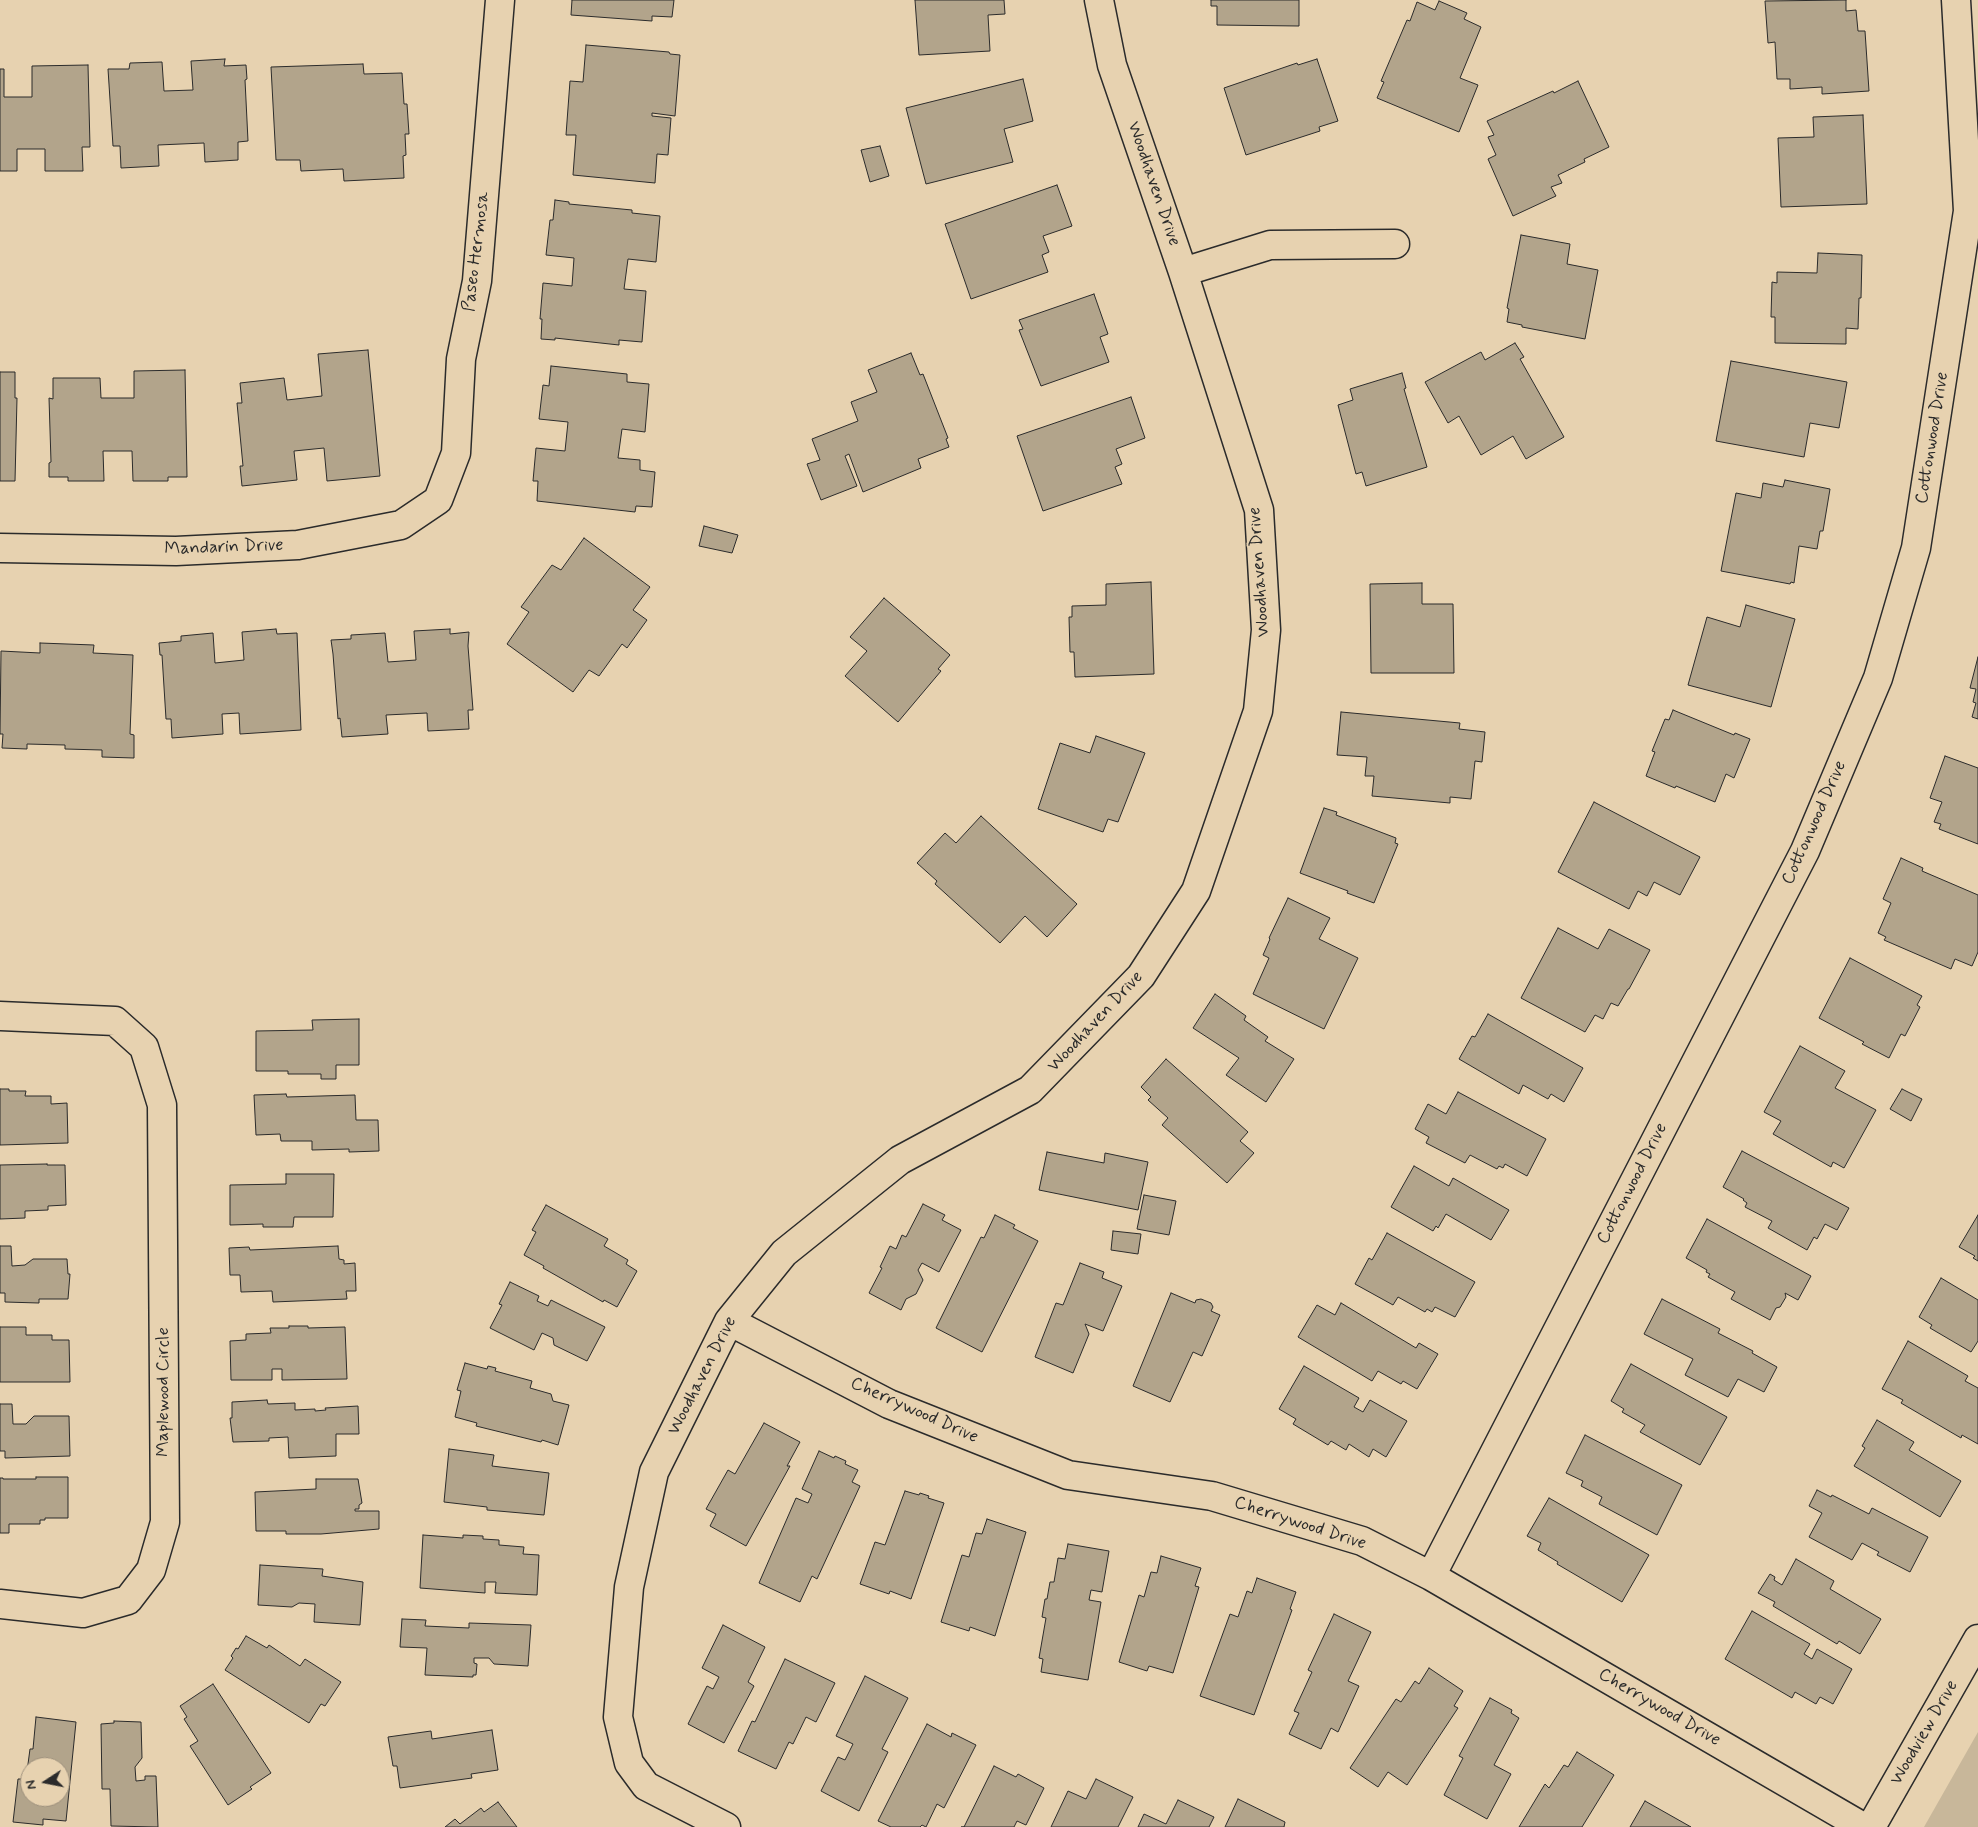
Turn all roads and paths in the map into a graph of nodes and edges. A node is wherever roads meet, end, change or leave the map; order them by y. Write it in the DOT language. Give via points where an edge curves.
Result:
graph roads {
  1 [pos="500,0"];
  2 [pos="1099,0"];
  3 [pos="1956,0"];
  4 [pos="1395,244"];
  5 [pos="1183,272"];
  6 [pos="438,500"];
  7 [pos="0,548"];
  8 [pos="0,1016"];
  9 [pos="729,1320"];
  10 [pos="1431,1576"];
  11 [pos="0,1604"];
  12 [pos="1978,1639"];
  13 [pos="726,1827"];
  14 [pos="1863,1827"];
  15 [pos="1871,1827"];
  1 -- 6 [label="street, Paseo Hermosa" via="477,281 461,359 456,453"];
  2 -- 5 [label="street, Woodhaven Drive" via="1112,66"];
  3 -- 10 [label="street, Cottonwood Drive" via="1968,212 1916,548 1878,678 1805,852"];
  4 -- 5 [label="street" via="1270,245"];
  5 -- 9 [label="street, Woodhaven Drive" via="1258,510 1266,630 1258,711 1196,891 1142,976 1030,1090 900,1160 784,1253"];
  6 -- 7 [label="street, Mandarin Drive" via="401,525 298,545 176,551"];
  8 -- 11 [label="street, Maplewood Circle" via="115,1021 144,1047 162,1105 165,1522 151,1570 128,1600 83,1614"];
  9 -- 10 [label="street, Cherrywood Drive" via="889,1404 1068,1475 1212,1496 1362,1541"];
  9 -- 13 [label="street, Woodhaven Drive" via="654,1472 629,1587 618,1717 629,1763 646,1786"];
  10 -- 14 [label="street, Cherrywood Drive"];
  12 -- 15 [label="street, Woodview Drive"];
}
